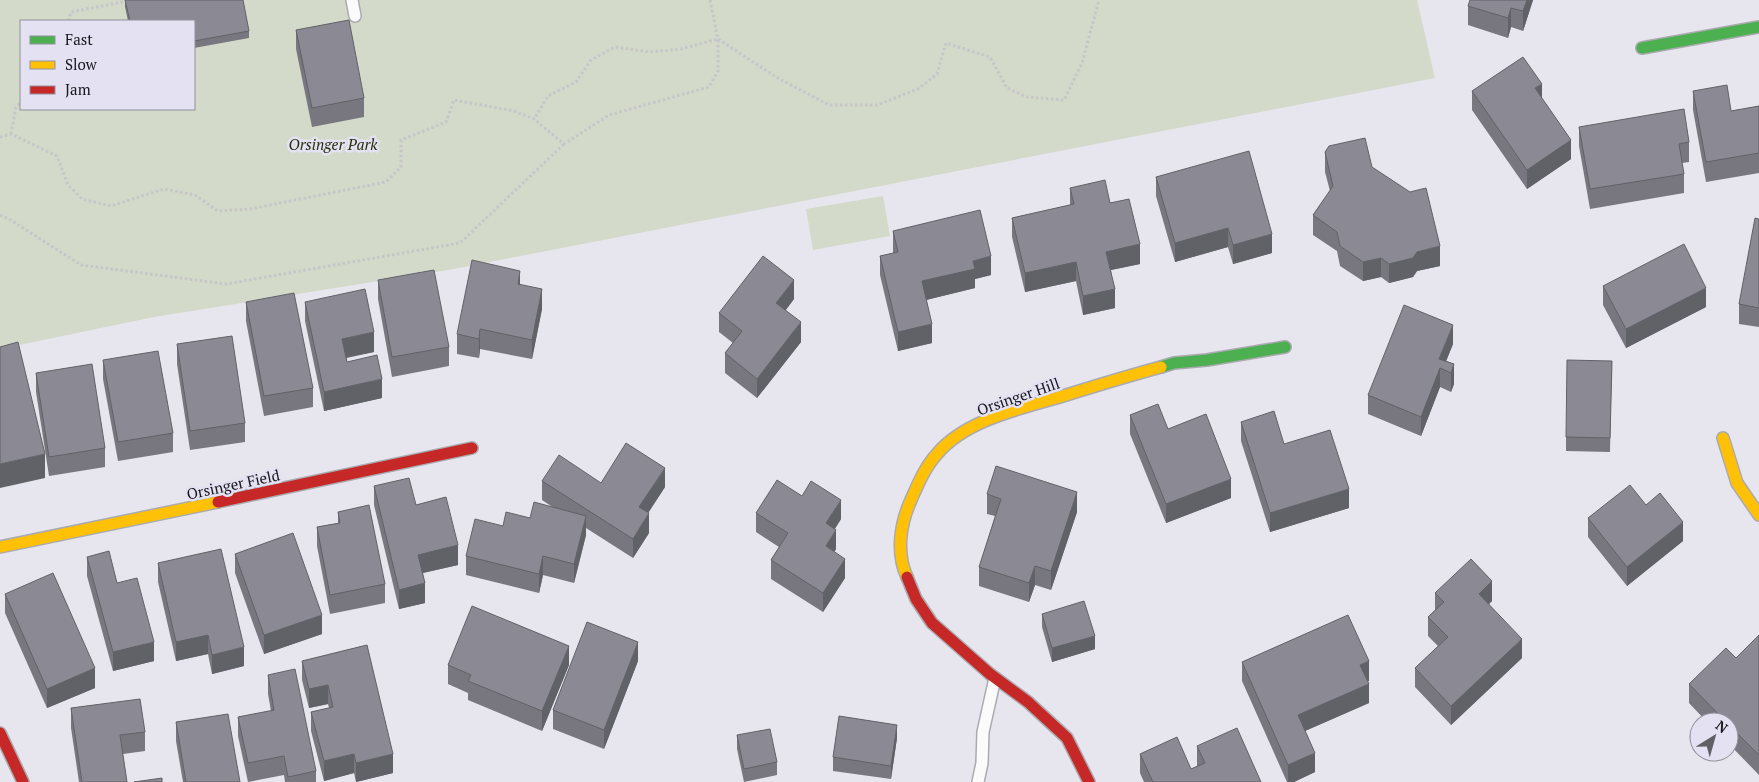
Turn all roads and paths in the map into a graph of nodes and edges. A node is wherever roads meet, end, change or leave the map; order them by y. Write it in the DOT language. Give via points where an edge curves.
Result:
graph roads {
  1 [pos="133,0"];
  2 [pos="352,0"];
  3 [pos="710,0"];
  4 [pos="1099,0"];
  5 [pos="355,16"];
  6 [pos="68,20"];
  7 [pos="1759,26"];
  8 [pos="718,39"];
  9 [pos="1642,48"];
  10 [pos="20,103"];
  11 [pos="534,119"];
  12 [pos="11,134"];
  13 [pos="0,137"];
  14 [pos="564,144"];
  15 [pos="0,215"];
  16 [pos="1285,347"];
  17 [pos="1723,438"];
  18 [pos="472,448"];
  19 [pos="1759,515"];
  20 [pos="0,546"];
  21 [pos="996,678"];
  22 [pos="0,733"];
  23 [pos="23,782"];
  24 [pos="978,782"];
  25 [pos="1089,782"];
  1 -- 6 [label="path" via="71,12"];
  2 -- 5 [label="lane"];
  3 -- 8 [label="path"];
  4 -- 8 [label="path" via="1082,63 1064,100 1026,97 1007,88 990,57 946,43 937,74 918,89 877,105 829,105 776,77"];
  7 -- 9 [label="street"];
  8 -- 11 [label="path" via="681,49 650,52 615,47 591,60 576,82 548,96"];
  8 -- 14 [label="path" via="718,71 709,87 609,115"];
  10 -- 12 [label="path" via="16,107"];
  11 -- 12 [label="path" via="454,100 446,122 401,140 401,167 386,182 250,209 218,211 194,195 164,190 111,206 82,199 68,185 57,156"];
  11 -- 14 [label="path"];
  12 -- 13 [label="path"];
  14 -- 15 [label="path" via="460,243 226,284 81,265"];
  16 -- 21 [label="street, Orsinger Hill" via="1174,363 1006,413 961,433 938,453 922,476 900,532 903,569 932,623"];
  17 -- 19 [label="street" via="1737,483"];
  18 -- 20 [label="street, Orsinger Field"];
  21 -- 24 [label="lane" via="983,732"];
  21 -- 25 [label="street, Orsinger Hill" via="1067,738"];
  22 -- 23 [label="street"];
}
